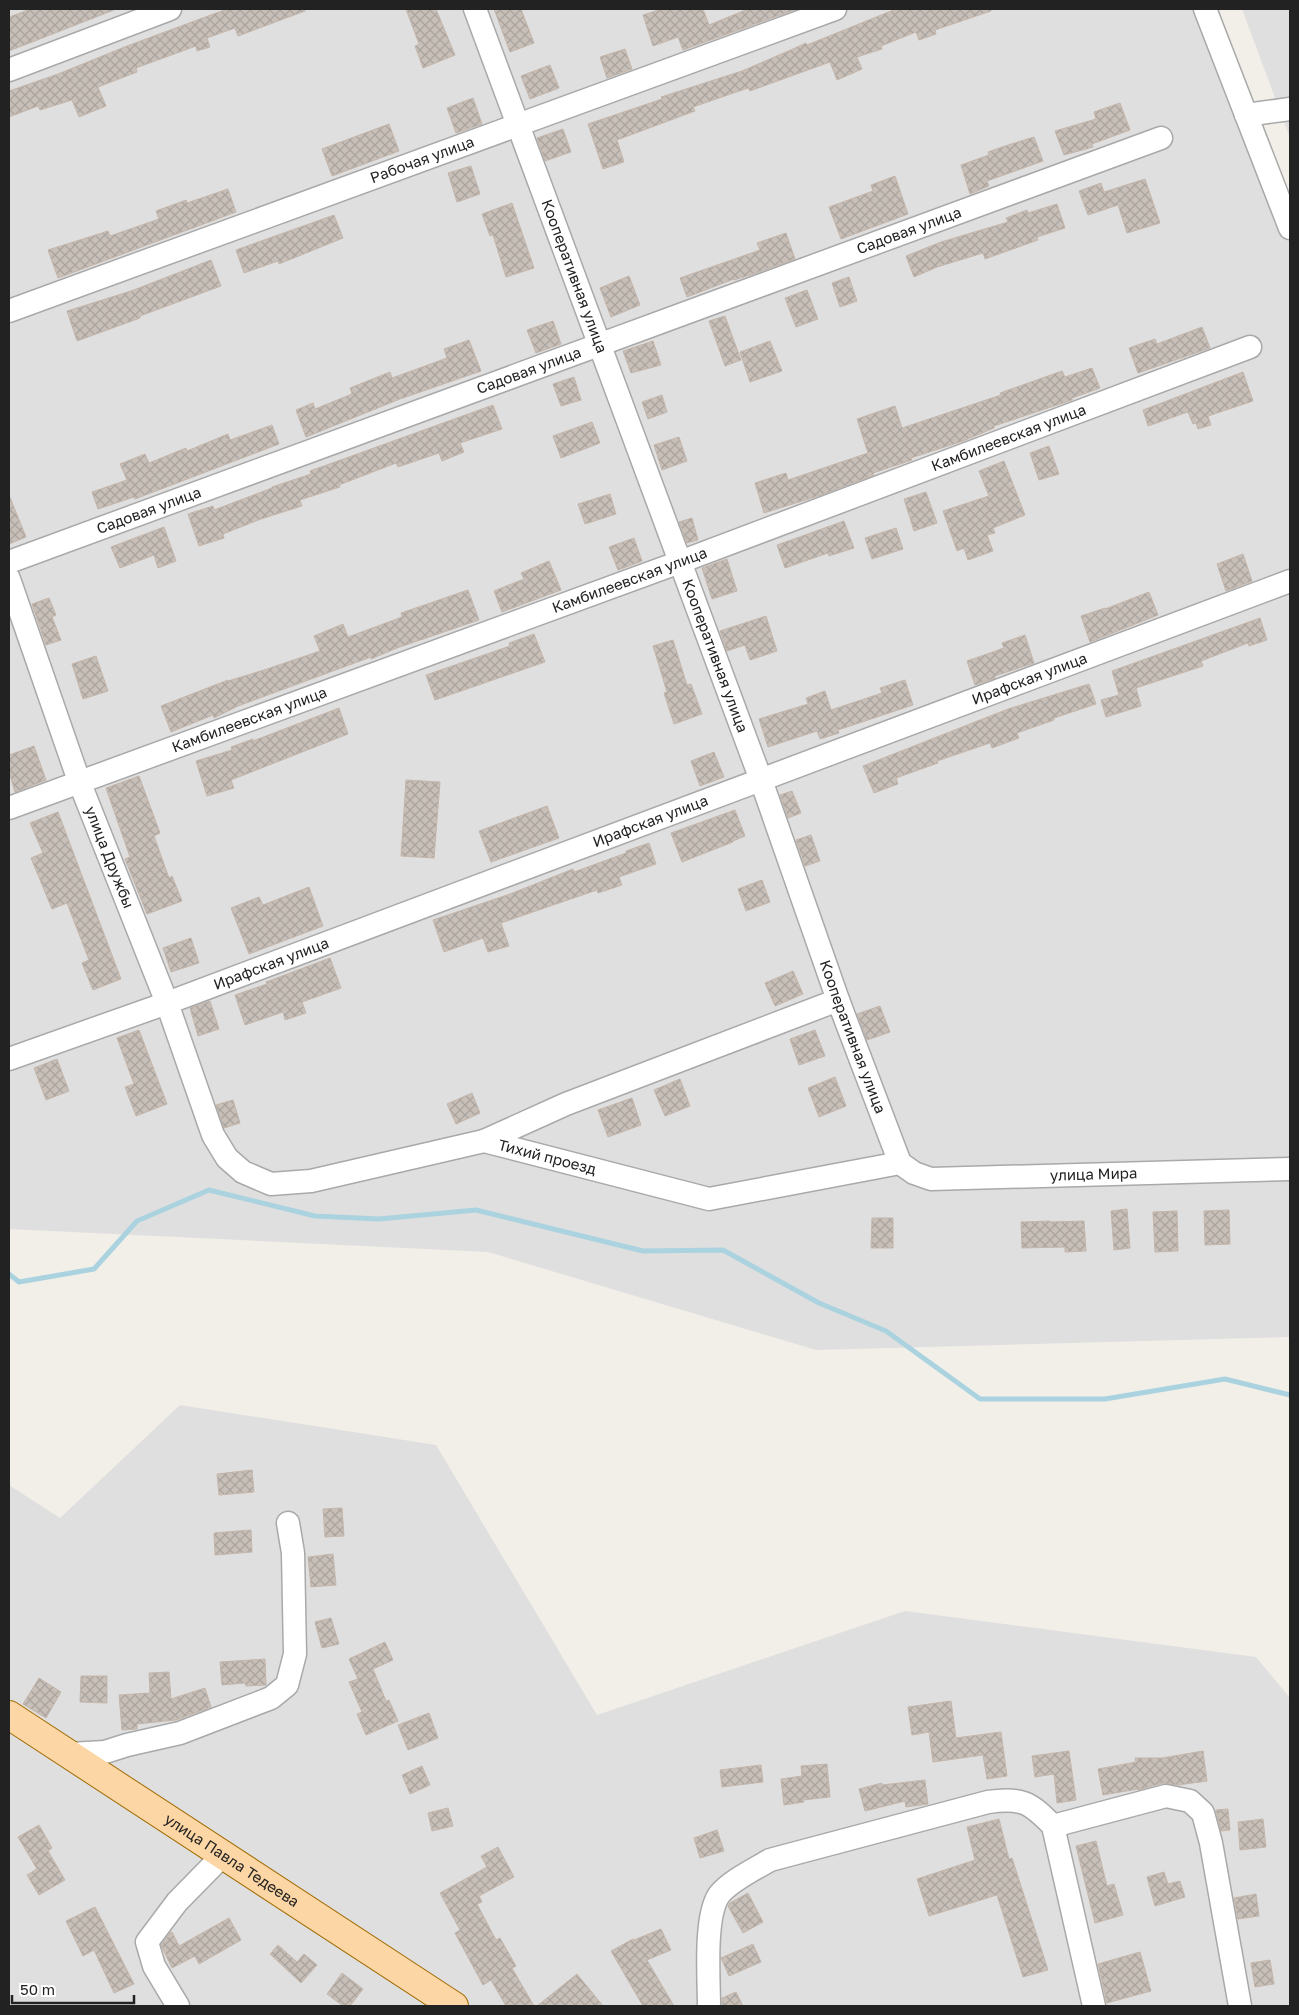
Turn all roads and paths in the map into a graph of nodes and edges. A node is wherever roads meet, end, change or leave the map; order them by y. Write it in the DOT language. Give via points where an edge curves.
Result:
graph roads {
  1 [pos="170,9"];
  2 [pos="475,9"];
  3 [pos="835,9"];
  4 [pos="1205,9"];
  5 [pos="9,70"];
  6 [pos="1290,109"];
  7 [pos="1246,115"];
  8 [pos="518,124"];
  9 [pos="1161,138"];
  10 [pos="1290,228"];
  11 [pos="9,312"];
  12 [pos="600,345"];
  13 [pos="1250,347"];
  14 [pos="9,562"];
  15 [pos="680,562"];
  16 [pos="9,579"];
  17 [pos="1290,581"];
  18 [pos="760,780"];
  19 [pos="80,781"];
  20 [pos="9,808"];
  21 [pos="838,1000"];
  22 [pos="167,1003"];
  23 [pos="9,1059"];
  24 [pos="213,1134"];
  25 [pos="484,1141"];
  26 [pos="900,1163"];
  27 [pos="1290,1169"];
  28 [pos="288,1523"];
  29 [pos="9,1715"];
  30 [pos="69,1754"];
  31 [pos="1053,1826"];
  32 [pos="224,1854"];
  33 [pos="178,2006"];
  34 [pos="454,2006"];
  35 [pos="709,2006"];
  36 [pos="1094,2006"];
  37 [pos="1240,2006"];
  1 -- 5 [label="street"];
  2 -- 8 [label="street, Кооперативная улица"];
  3 -- 8 [label="street, Рабочая улица"];
  4 -- 7 [label="street"];
  6 -- 7 [label="street"];
  7 -- 10 [label="street"];
  8 -- 11 [label="street, Рабочая улица"];
  8 -- 12 [label="street, Кооперативная улица"];
  9 -- 12 [label="street, Садовая улица"];
  12 -- 14 [label="street, Садовая улица"];
  12 -- 15 [label="street, Кооперативная улица"];
  13 -- 15 [label="street, Камбилеевская улица"];
  15 -- 18 [label="street, Кооперативная улица"];
  15 -- 19 [label="street, Камбилеевская улица"];
  16 -- 19 [label="street, улица Дружбы"];
  17 -- 18 [label="street, Ирафская улица"];
  18 -- 21 [label="street, Кооперативная улица"];
  18 -- 22 [label="street, Ирафская улица"];
  19 -- 20 [label="street, Камбилеевская улица"];
  19 -- 22 [label="street, улица Дружбы"];
  21 -- 25 [label="street" via="566,1104"];
  21 -- 26 [label="street, Кооперативная улица"];
  22 -- 23 [label="street, Ирафская улица"];
  22 -- 24 [label="street, улица Дружбы"];
  24 -- 25 [label="street, Тихий проезд" via="227,1158 243,1172 272,1184 311,1181"];
  25 -- 26 [label="street, Тихий проезд" via="709,1199"];
  26 -- 27 [label="street, улица Мира" via="914,1174 931,1179"];
  28 -- 30 [label="street" via="293,1553 295,1654 287,1685 271,1698 180,1733 105,1752"];
  29 -- 30 [label="main road, улица Павла Тедеева"];
  30 -- 32 [label="main road, улица Павла Тедеева"];
  31 -- 35 [label="street" via="1039,1811 1008,1799 770,1860 720,1895 711,1912"];
  31 -- 36 [label="street"];
  31 -- 37 [label="street" via="1166,1796 1190,1802 1203,1813"];
  32 -- 33 [label="street" via="177,1902 147,1942 154,1966"];
  32 -- 34 [label="main road, улица Павла Тедеева"];
}
